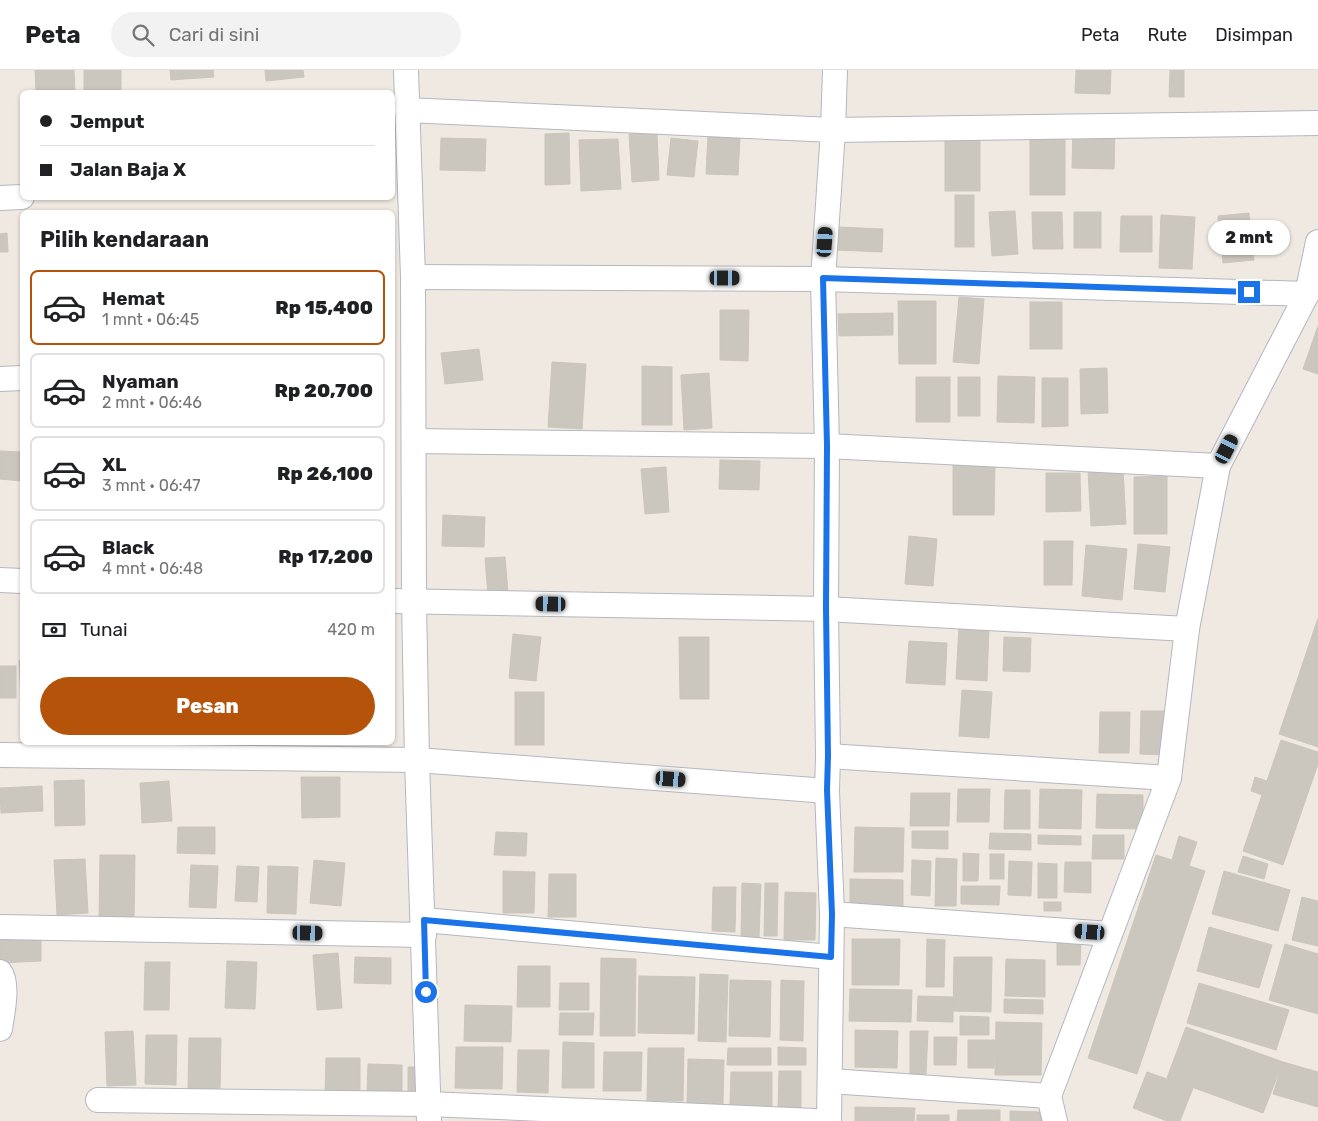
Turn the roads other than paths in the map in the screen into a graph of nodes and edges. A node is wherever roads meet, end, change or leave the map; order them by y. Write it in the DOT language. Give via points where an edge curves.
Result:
graph roads {
  1 [pos="406,70"];
  2 [pos="835,70"];
  3 [pos="407,110"];
  4 [pos="1318,123"];
  5 [pos="833,130"];
  6 [pos="401,190"];
  7 [pos="0,198"];
  8 [pos="20,198"];
  9 [pos="1317,247"];
  10 [pos="413,277"];
  11 [pos="823,278"];
  12 [pos="1307,294"];
  13 [pos="403,370"];
  14 [pos="20,378"];
  15 [pos="0,379"];
  16 [pos="414,441"];
  17 [pos="827,446"];
  18 [pos="1218,466"];
  19 [pos="0,580"];
  20 [pos="20,581"];
  21 [pos="403,601"];
  22 [pos="826,608"];
  23 [pos="1187,629"];
  24 [pos="0,755"];
  25 [pos="828,756"];
  26 [pos="417,760"];
  27 [pos="1169,778"];
  28 [pos="827,790"];
  29 [pos="832,914"];
  30 [pos="0,927"];
  31 [pos="424,928"];
  32 [pos="1110,934"];
  33 [pos="831,957"];
  34 [pos="0,972"];
  35 [pos="0,1029"];
  36 [pos="830,1081"];
  37 [pos="1049,1096"];
  38 [pos="98,1100"];
  39 [pos="429,1112"];
  40 [pos="815,1121"];
  41 [pos="830,1121"];
  42 [pos="1055,1121"];
  1 -- 3 [label="street"];
  2 -- 5 [label="street"];
  3 -- 5 [label="street"];
  3 -- 6 [label="street"];
  4 -- 5 [label="street"];
  5 -- 11 [label="street"];
  6 -- 10 [label="street"];
  7 -- 8 [label="street"];
  9 -- 12 [label="street"];
  10 -- 11 [label="street"];
  10 -- 13 [label="street"];
  11 -- 12 [label="street"];
  11 -- 17 [label="street"];
  12 -- 18 [label="street"];
  13 -- 16 [label="street"];
  14 -- 15 [label="street"];
  16 -- 17 [label="street"];
  16 -- 21 [label="street"];
  17 -- 18 [label="street"];
  17 -- 22 [label="street"];
  18 -- 23 [label="street"];
  19 -- 20 [label="street"];
  21 -- 22 [label="street"];
  21 -- 26 [label="street"];
  22 -- 23 [label="street"];
  22 -- 25 [label="street"];
  23 -- 27 [label="street"];
  24 -- 26 [label="street"];
  25 -- 27 [label="street"];
  25 -- 28 [label="street"];
  26 -- 28 [label="street"];
  26 -- 31 [label="street"];
  27 -- 32 [label="street"];
  28 -- 29 [label="street"];
  29 -- 32 [label="street"];
  29 -- 33 [label="street"];
  30 -- 31 [label="street"];
  31 -- 33 [label="street"];
  31 -- 39 [label="street"];
  32 -- 37 [label="street"];
  33 -- 36 [label="street"];
  34 -- 35 [label="street" via="5,986"];
  36 -- 37 [label="street"];
  36 -- 41 [label="street"];
  37 -- 42 [label="street"];
  38 -- 39 [label="street"];
  39 -- 40 [label="street"];
}
